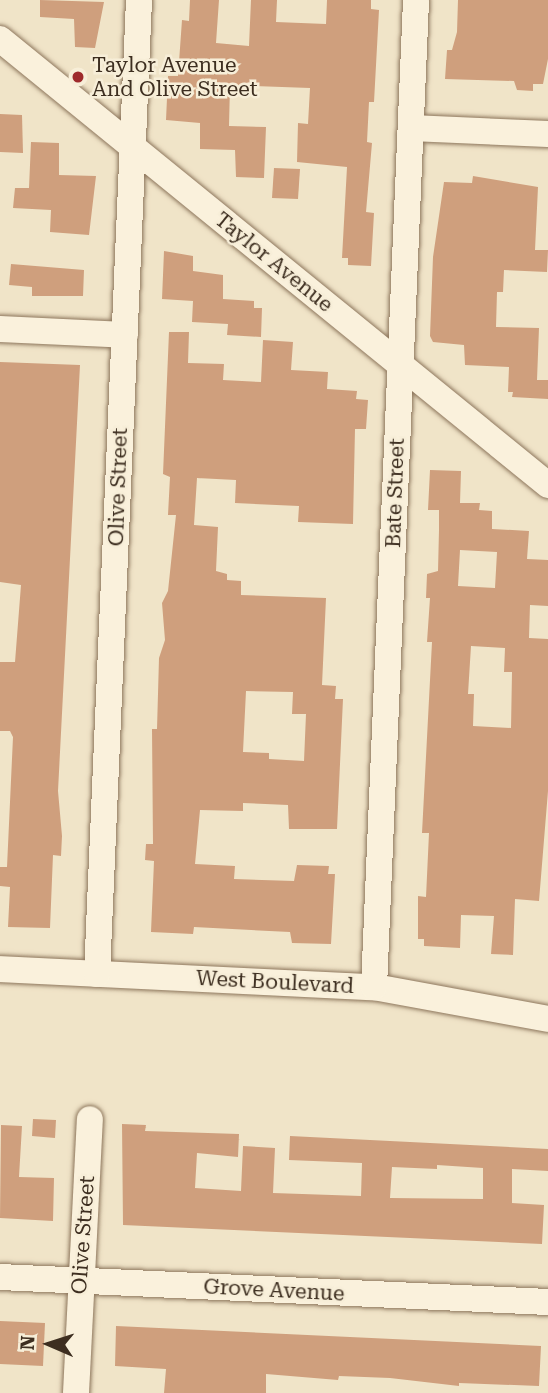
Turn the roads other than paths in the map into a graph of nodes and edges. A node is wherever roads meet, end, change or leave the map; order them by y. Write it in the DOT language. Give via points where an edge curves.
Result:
graph roads {
  1 [pos="139,0"];
  2 [pos="416,0"];
  3 [pos="0,39"];
  4 [pos="411,128"];
  5 [pos="548,134"];
  6 [pos="133,148"];
  7 [pos="0,329"];
  8 [pos="125,335"];
  9 [pos="401,365"];
  10 [pos="548,485"];
  11 [pos="0,969"];
  12 [pos="97,974"];
  13 [pos="374,987"];
  14 [pos="548,1019"];
  15 [pos="90,1119"];
  16 [pos="0,1277"];
  17 [pos="79,1281"];
  18 [pos="548,1302"];
  19 [pos="76,1393"];
  1 -- 6 [label="street, Olive Street"];
  2 -- 4 [label="street, Bate Street"];
  3 -- 6 [label="street, Taylor Avenue"];
  4 -- 5 [label="street"];
  4 -- 9 [label="street, Bate Street"];
  6 -- 8 [label="street, Olive Street"];
  6 -- 9 [label="street, Taylor Avenue"];
  7 -- 8 [label="street"];
  8 -- 12 [label="street, Olive Street"];
  9 -- 10 [label="street, Taylor Avenue"];
  9 -- 13 [label="street, Bate Street"];
  11 -- 12 [label="street, West Boulevard"];
  12 -- 13 [label="street, West Boulevard"];
  13 -- 14 [label="street, West Boulevard"];
  15 -- 17 [label="street, Olive Street"];
  16 -- 17 [label="street, Grove Avenue"];
  17 -- 18 [label="street, Grove Avenue"];
  17 -- 19 [label="street, Olive Street"];
}
